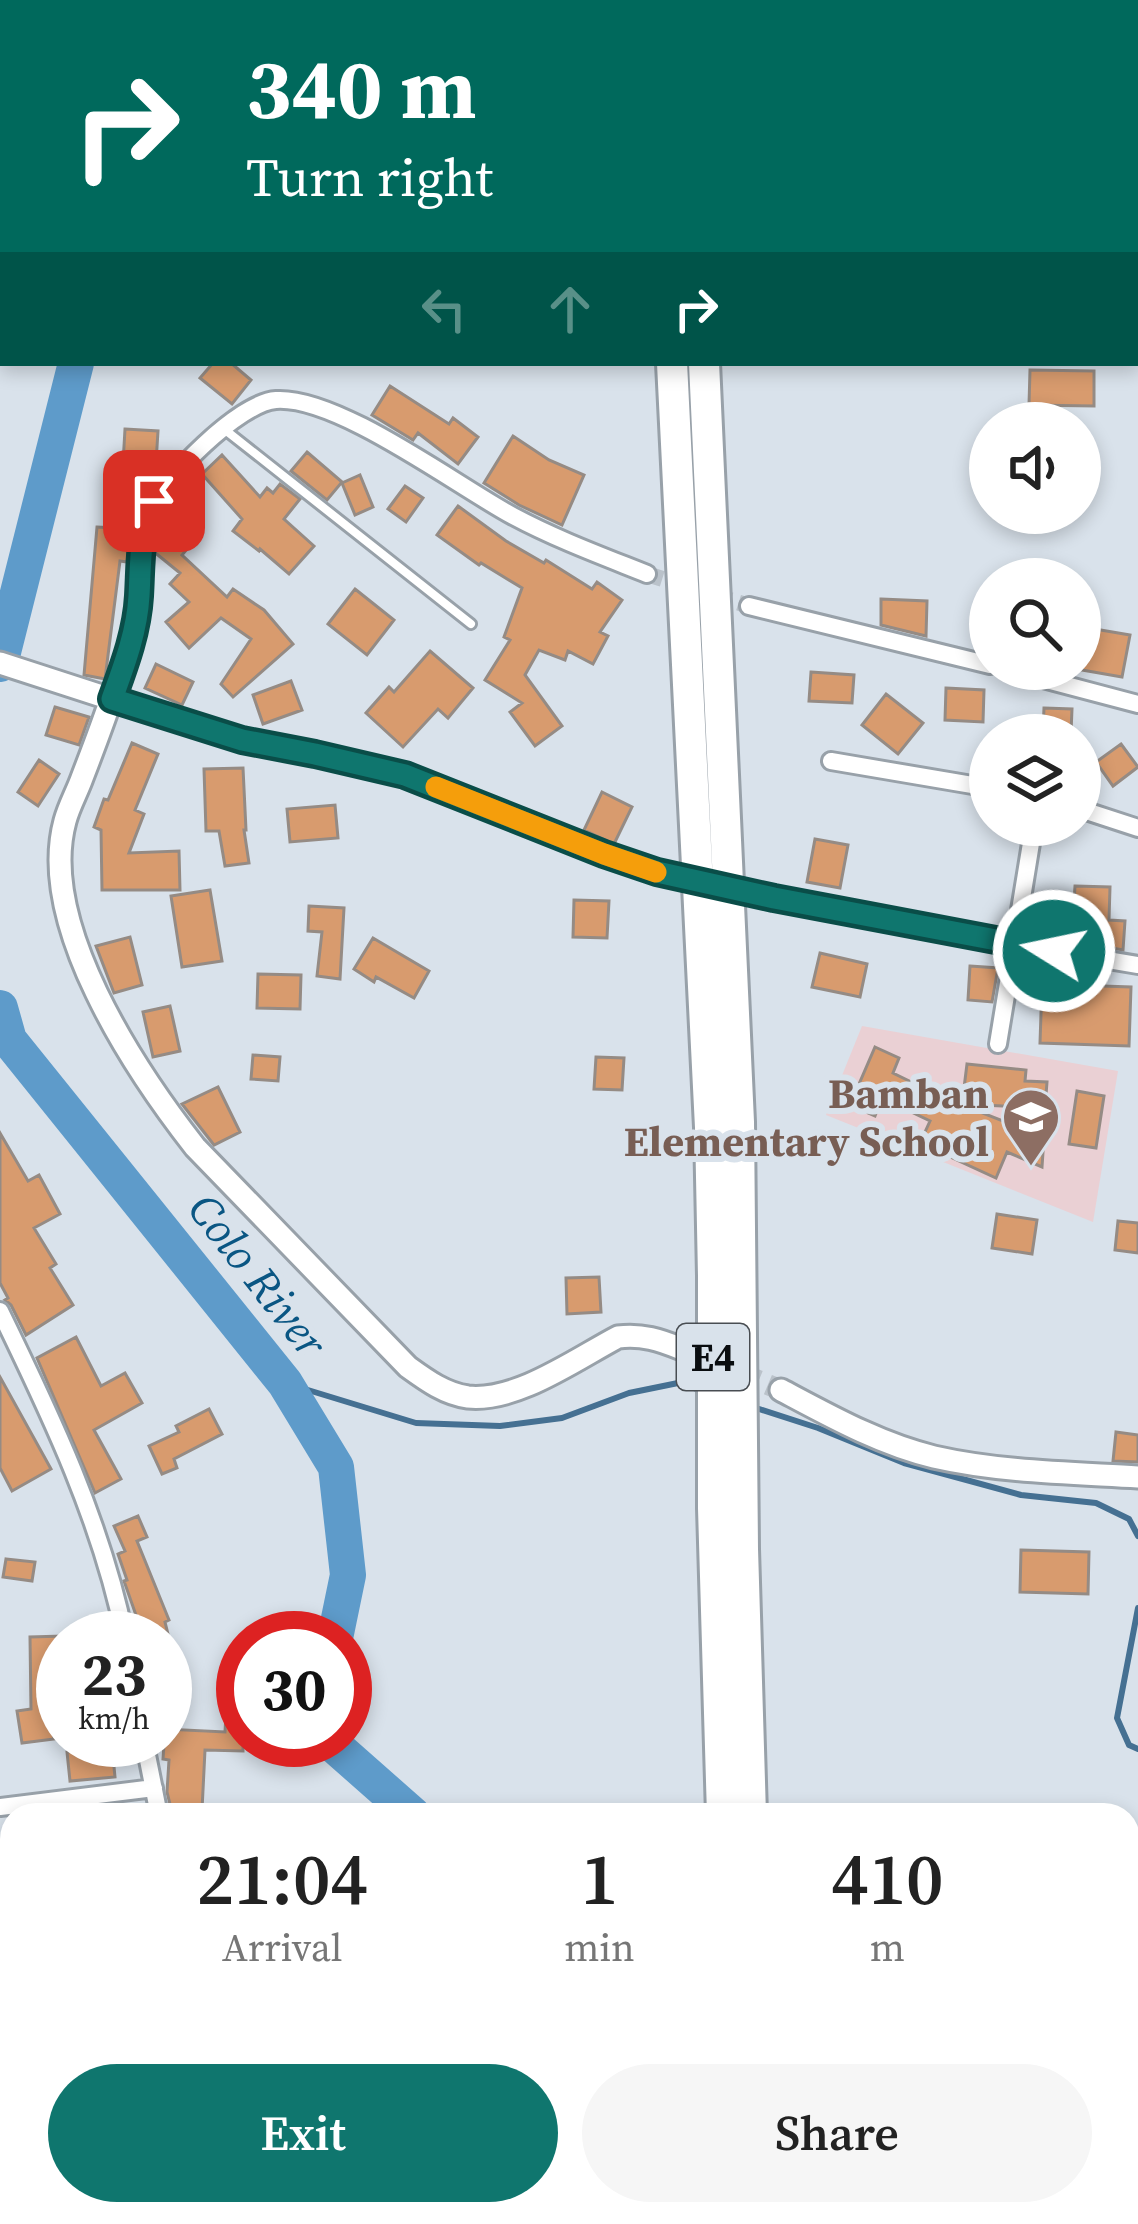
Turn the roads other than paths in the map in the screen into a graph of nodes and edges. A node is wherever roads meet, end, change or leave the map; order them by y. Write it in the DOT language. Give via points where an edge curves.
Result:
graph roads {
  1 [pos="672,366"];
  2 [pos="704,366"];
  3 [pos="223,428"];
  4 [pos="647,574"];
  5 [pos="749,606"];
  6 [pos="471,623"];
  7 [pos="969,660"];
  8 [pos="0,663"];
  9 [pos="1085,690"];
  10 [pos="112,699"];
  11 [pos="1138,704"];
  12 [pos="831,761"];
  13 [pos="969,784"];
  14 [pos="1101,816"];
  15 [pos="1138,828"];
  16 [pos="1030,846"];
  17 [pos="1013,944"];
  18 [pos="1138,965"];
  19 [pos="998,1044"];
  20 [pos="0,1311"];
  21 [pos="682,1348"];
  22 [pos="781,1390"];
  23 [pos="1138,1478"];
  24 [pos="117,1611"];
  25 [pos="150,1767"];
  26 [pos="154,1788"];
  27 [pos="32,1803"];
  28 [pos="157,1803"];
  29 [pos="722,1803"];
  30 [pos="751,1803"];
  1 -- 29 [label="highway, E4" via="710,1127"];
  2 -- 30 [label="highway, E4" via="740,1122"];
  3 -- 4 [label="street" via="273,400 336,415 506,513"];
  3 -- 6 [label="lane"];
  3 -- 10 [label="street" via="163,487 147,516 134,630"];
  5 -- 7 [label="street"];
  8 -- 10 [label="street"];
  9 -- 11 [label="street"];
  10 -- 17 [label="street, bridge" via="242,740 405,775 657,872"];
  10 -- 21 [label="street" via="65,821 61,890 80,953 131,1056 195,1147 436,1387 467,1397 509,1394 618,1336"];
  12 -- 13 [label="street"];
  14 -- 15 [label="street"];
  16 -- 17 [label="street"];
  17 -- 18 [label="street"];
  17 -- 19 [label="street"];
  20 -- 24 [label="street" via="78,1483"];
  22 -- 23 [label="street" via="884,1441 934,1456"];
  25 -- 26 [label="street"];
  26 -- 27 [label="street"];
  26 -- 28 [label="street"];
}
